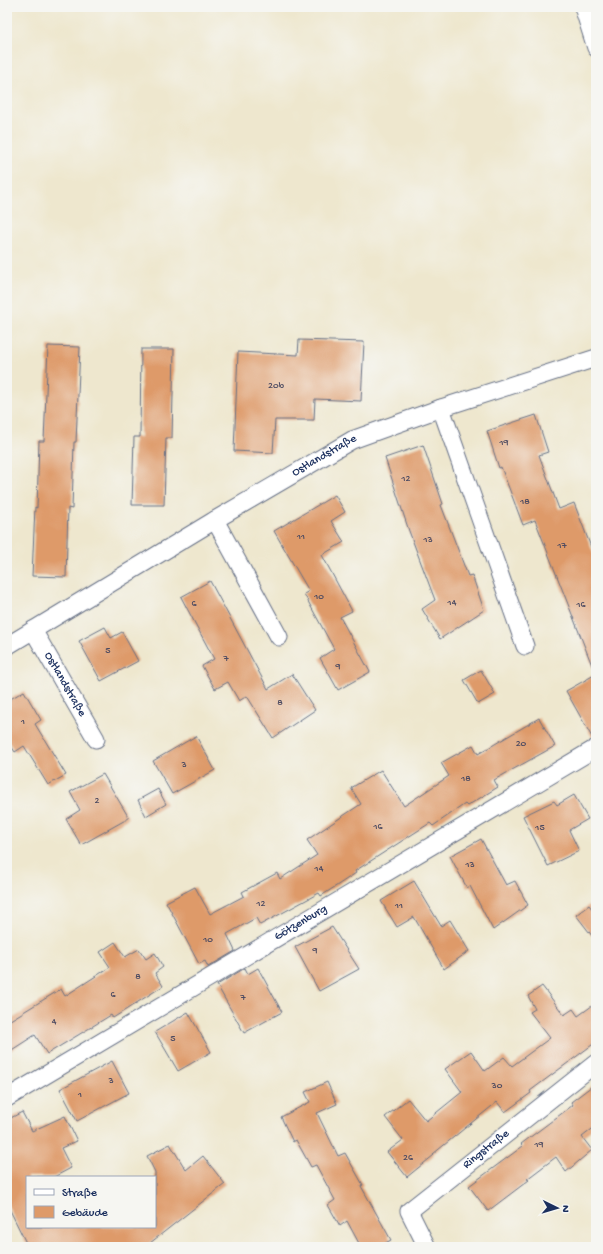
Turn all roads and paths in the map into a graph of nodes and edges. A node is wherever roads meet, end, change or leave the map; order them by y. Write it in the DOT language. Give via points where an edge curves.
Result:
graph roads {
  1 [pos="583,7"];
  2 [pos="596,48"];
  3 [pos="596,358"];
  4 [pos="441,408"];
  5 [pos="215,520"];
  6 [pos="33,630"];
  7 [pos="279,637"];
  8 [pos="7,646"];
  9 [pos="525,646"];
  10 [pos="96,739"];
  11 [pos="596,748"];
  12 [pos="596,1063"];
  13 [pos="7,1098"];
  14 [pos="427,1247"];
  1 -- 2 [label="street"];
  3 -- 4 [label="street, Ostlandstraße"];
  4 -- 5 [label="street, Ostlandstraße" via="352,440"];
  4 -- 9 [label="street"];
  5 -- 6 [label="street, Ostlandstraße"];
  5 -- 7 [label="street"];
  6 -- 8 [label="street, Ostlandstraße"];
  6 -- 10 [label="street, Ostlandstraße"];
  11 -- 13 [label="street, Götzenburg"];
  12 -- 14 [label="street, Ringstraße" via="409,1211"];
}
